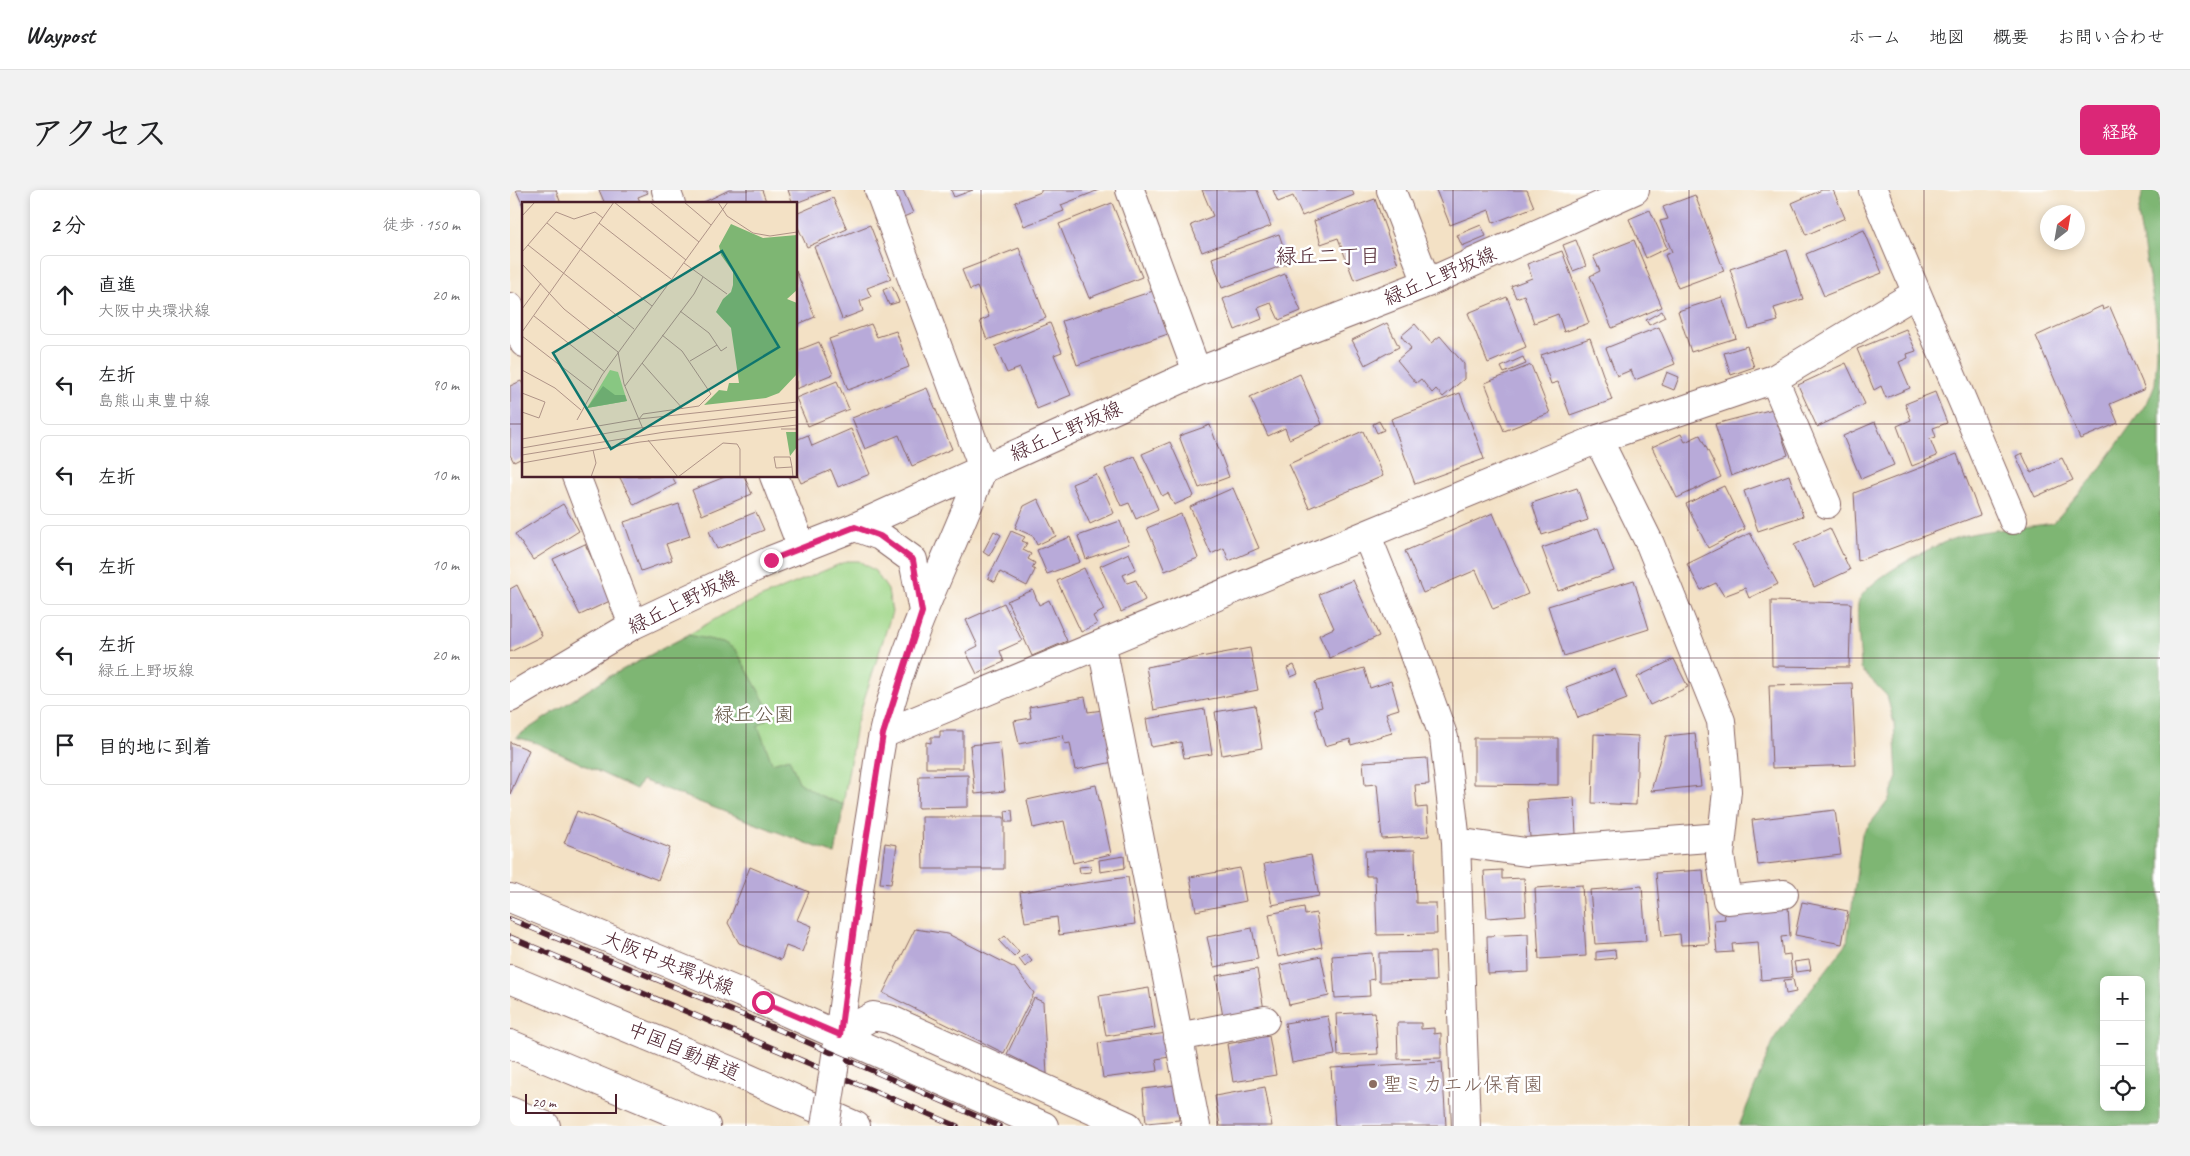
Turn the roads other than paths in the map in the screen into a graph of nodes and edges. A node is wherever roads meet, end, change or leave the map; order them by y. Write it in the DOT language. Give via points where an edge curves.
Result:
graph roads {
  1 [pos="666,190"];
  2 [pos="879,190"];
  3 [pos="1130,190"];
  4 [pos="1391,190"];
  5 [pos="1635,190"];
  6 [pos="1873,190"];
  7 [pos="670,202"];
  8 [pos="1427,283"];
  9 [pos="1916,294"];
  10 [pos="510,307"];
  11 [pos="522,338"];
  12 [pos="1197,372"];
  13 [pos="1774,379"];
  14 [pos="1598,439"];
  15 [pos="983,468"];
  16 [pos="577,478"];
  17 [pos="775,478"];
  18 [pos="1827,504"];
  19 [pos="2013,520"];
  20 [pos="855,527"];
  21 [pos="1368,536"];
  22 [pos="802,548"];
  23 [pos="922,612"];
  24 [pos="633,625"];
  25 [pos="1102,646"];
  26 [pos="510,698"];
  27 [pos="883,734"];
  28 [pos="1722,837"];
  29 [pos="1456,842"];
  30 [pos="1784,894"];
  31 [pos="510,898"];
  32 [pos="510,979"];
  33 [pos="1265,1020"];
  34 [pos="840,1035"];
  35 [pos="1178,1037"];
  36 [pos="510,1044"];
  37 [pos="510,1112"];
  38 [pos="546,1126"];
  39 [pos="706,1126"];
  40 [pos="825,1126"];
  41 [pos="856,1126"];
  42 [pos="1044,1126"];
  43 [pos="1128,1126"];
  44 [pos="1196,1126"];
  45 [pos="1466,1126"];
  1 -- 7 [label="main road"];
  2 -- 15 [label="main road"];
  3 -- 12 [label="main road"];
  4 -- 8 [label="main road"];
  5 -- 8 [label="main road, 緑丘上野坂線"];
  6 -- 9 [label="main road"];
  8 -- 12 [label="main road, 緑丘上野坂線"];
  9 -- 13 [label="main road"];
  9 -- 19 [label="main road"];
  10 -- 11 [label="main road"];
  12 -- 15 [label="main road, 緑丘上野坂線"];
  13 -- 14 [label="main road"];
  13 -- 18 [label="main road"];
  14 -- 21 [label="main road"];
  14 -- 28 [label="main road" via="1650,544 1721,721 1727,791"];
  15 -- 20 [label="main road, 緑丘上野坂線"];
  15 -- 23 [label="main road"];
  16 -- 24 [label="main road"];
  17 -- 22 [label="main road"];
  20 -- 22 [label="main road, 緑丘上野坂線"];
  20 -- 23 [label="main road" via="880,536 913,560"];
  21 -- 25 [label="main road"];
  21 -- 29 [label="main road" via="1444,738"];
  22 -- 24 [label="main road, 緑丘上野坂線"];
  23 -- 27 [label="main road"];
  24 -- 26 [label="main road, 緑丘上野坂線"];
  25 -- 27 [label="main road"];
  25 -- 35 [label="main road"];
  27 -- 34 [label="main road"];
  28 -- 29 [label="main road" via="1526,852"];
  28 -- 30 [label="main road" via="1720,855 1727,900"];
  29 -- 45 [label="main road"];
  31 -- 34 [label="main road, 大阪中央環状線"];
  32 -- 41 [label="main road, 中国自動車道"];
  33 -- 35 [label="main road"];
  34 -- 40 [label="main road, bridge"];
  34 -- 42 [label="main road, 大阪中央環状線"];
  34 -- 43 [label="main road" via="874,1016 889,1019"];
  35 -- 44 [label="main road"];
  36 -- 39 [label="main road"];
  37 -- 38 [label="main road"];
}
